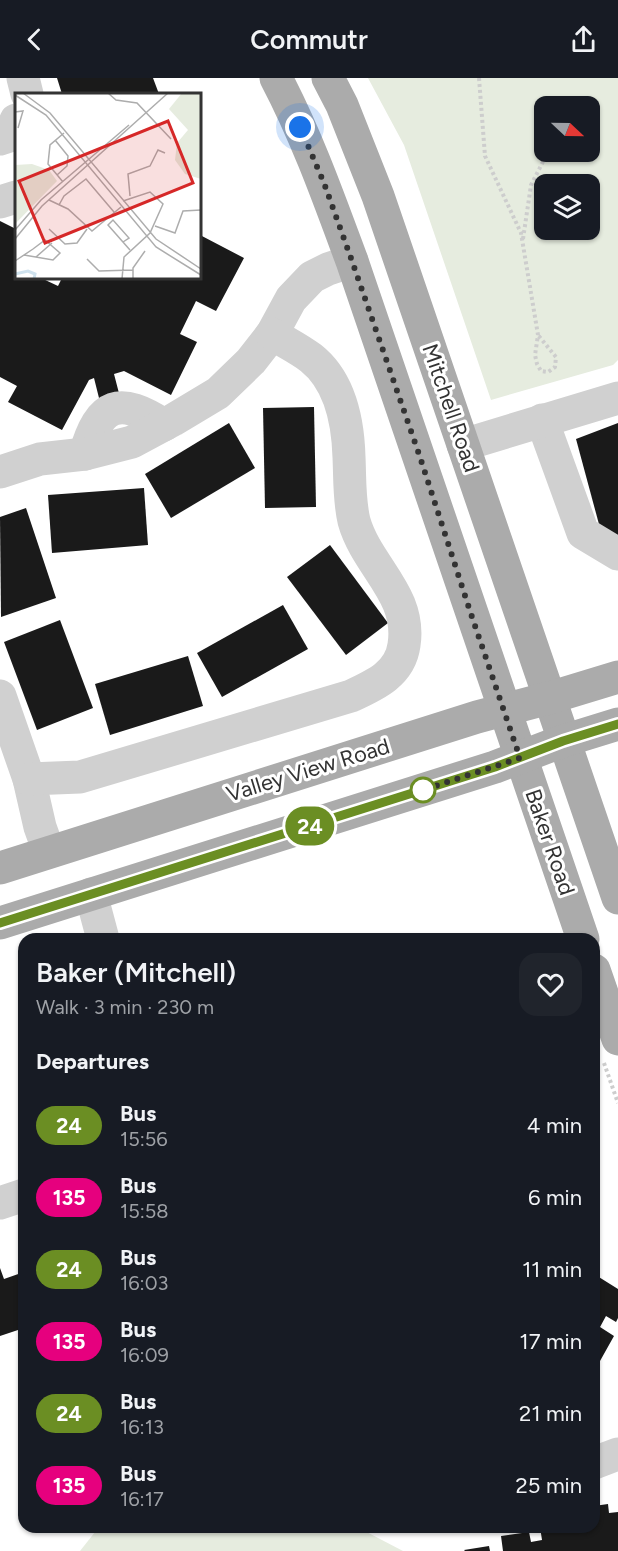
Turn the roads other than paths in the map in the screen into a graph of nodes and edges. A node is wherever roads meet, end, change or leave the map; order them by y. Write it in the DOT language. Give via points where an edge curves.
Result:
graph roads {
  1 [pos="23,78"];
  2 [pos="276,78"];
  3 [pos="328,78"];
  4 [pos="27,93"];
  5 [pos="15,122"];
  6 [pos="0,139"];
  7 [pos="15,197"];
  8 [pos="0,202"];
  9 [pos="352,261"];
  10 [pos="272,334"];
  11 [pos="618,398"];
  12 [pos="542,420"];
  13 [pos="463,445"];
  14 [pos="0,472"];
  15 [pos="618,554"];
  16 [pos="618,677"];
  17 [pos="0,696"];
  18 [pos="549,698"];
  19 [pos="504,711"];
  20 [pos="618,724"];
  21 [pos="563,741"];
  22 [pos="520,758"];
  23 [pos="29,779"];
  24 [pos="50,852"];
  25 [pos="0,868"];
  26 [pos="91,894"];
  27 [pos="618,898"];
  28 [pos="0,923"];
  29 [pos="101,933"];
  30 [pos="581,933"];
  31 [pos="600,1000"];
  32 [pos="609,1046"];
  33 [pos="18,1198"];
  34 [pos="0,1203"];
  35 [pos="618,1454"];
  36 [pos="600,1461"];
  1 -- 4 [label="street"];
  2 -- 9 [label="main road, Mitchell Road" via="324,183"];
  3 -- 13 [label="main road, Mitchell Road" via="378,196"];
  5 -- 6 [label="street" via="9,136"];
  7 -- 8 [label="street"];
  9 -- 10 [label="street" via="312,278 291,299"];
  9 -- 19 [label="main road, Mitchell Road"];
  10 -- 14 [label="street" via="218,393 132,442 85,454 40,459"];
  10 -- 23 [label="street" via="312,359 329,378 341,403 349,437 355,525 400,603 407,629 403,654 389,676 351,696 80,777"];
  11 -- 12 [label="street"];
  12 -- 13 [label="street"];
  12 -- 15 [label="street" via="583,533"];
  13 -- 18 [label="main road, Mitchell Road"];
  16 -- 18 [label="main road, Valley View Road"];
  17 -- 23 [label="street"];
  18 -- 19 [label="main road, Valley View Road"];
  18 -- 21 [label="main road, Mitchell Road"];
  19 -- 22 [label="main road, Baker Road"];
  19 -- 24 [label="main road, Valley View Road"];
  20 -- 21 [label="main road"];
  21 -- 22 [label="main road"];
  21 -- 27 [label="main road, Baker Road"];
  22 -- 26 [label="main road"];
  22 -- 30 [label="main road, Baker Road"];
  23 -- 24 [label="street"];
  24 -- 25 [label="main road, Valley View Road"];
  26 -- 28 [label="main road"];
  26 -- 29 [label="street"];
  31 -- 32 [label="main road"];
  33 -- 34 [label="street"];
  35 -- 36 [label="street"];
}
